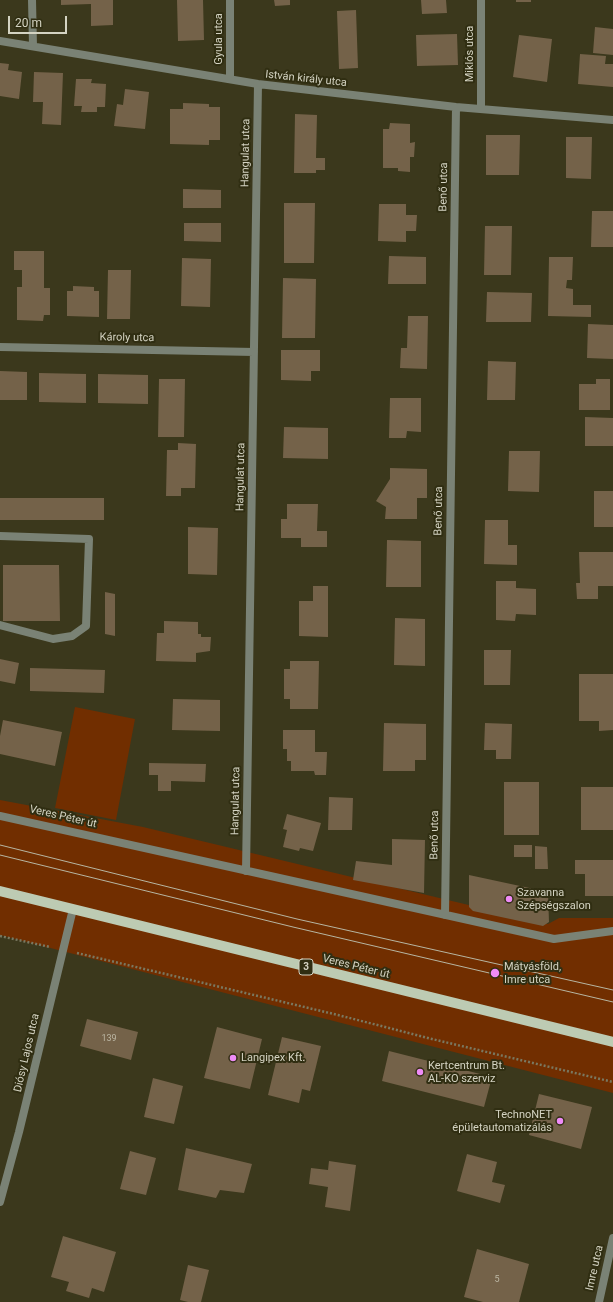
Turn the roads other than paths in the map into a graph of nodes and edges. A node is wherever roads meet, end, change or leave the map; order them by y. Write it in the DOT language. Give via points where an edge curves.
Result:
graph roads {
  1 [pos="32,0"];
  2 [pos="230,0"];
  3 [pos="481,0"];
  4 [pos="0,40"];
  5 [pos="33,46"];
  6 [pos="230,79"];
  7 [pos="258,84"];
  8 [pos="456,107"];
  9 [pos="482,108"];
  10 [pos="613,120"];
  11 [pos="0,347"];
  12 [pos="254,352"];
  13 [pos="0,536"];
  14 [pos="0,625"];
  15 [pos="0,816"];
  16 [pos="246,870"];
  17 [pos="0,891"];
  18 [pos="73,909"];
  19 [pos="445,915"];
  20 [pos="613,932"];
  21 [pos="613,1042"];
  22 [pos="0,1202"];
  23 [pos="613,1238"];
  24 [pos="599,1302"];
  1 -- 5 [label="street"];
  2 -- 6 [label="street, Gyula utca"];
  3 -- 9 [label="street, Miklós utca"];
  4 -- 5 [label="street, István király utca"];
  5 -- 6 [label="street, István király utca"];
  6 -- 7 [label="street, István király utca"];
  7 -- 8 [label="street, István király utca"];
  7 -- 12 [label="street, Hangulat utca"];
  8 -- 9 [label="street, István király utca"];
  8 -- 19 [label="street, Benő utca"];
  9 -- 10 [label="street, István király utca"];
  11 -- 12 [label="street, Károly utca"];
  12 -- 16 [label="street, Hangulat utca"];
  13 -- 14 [label="street" via="89,539 86,626 72,636 53,639"];
  15 -- 16 [label="street, Veres Péter út"];
  16 -- 19 [label="street, Veres Péter út"];
  17 -- 18 [label="main road, Veres Péter út / 3"];
  18 -- 21 [label="main road, Veres Péter út / 3"];
  18 -- 22 [label="street, Diósy Lajos utca"];
  19 -- 20 [label="street, Veres Péter út" via="554,939"];
  23 -- 24 [label="street, Imre utca"];
}
